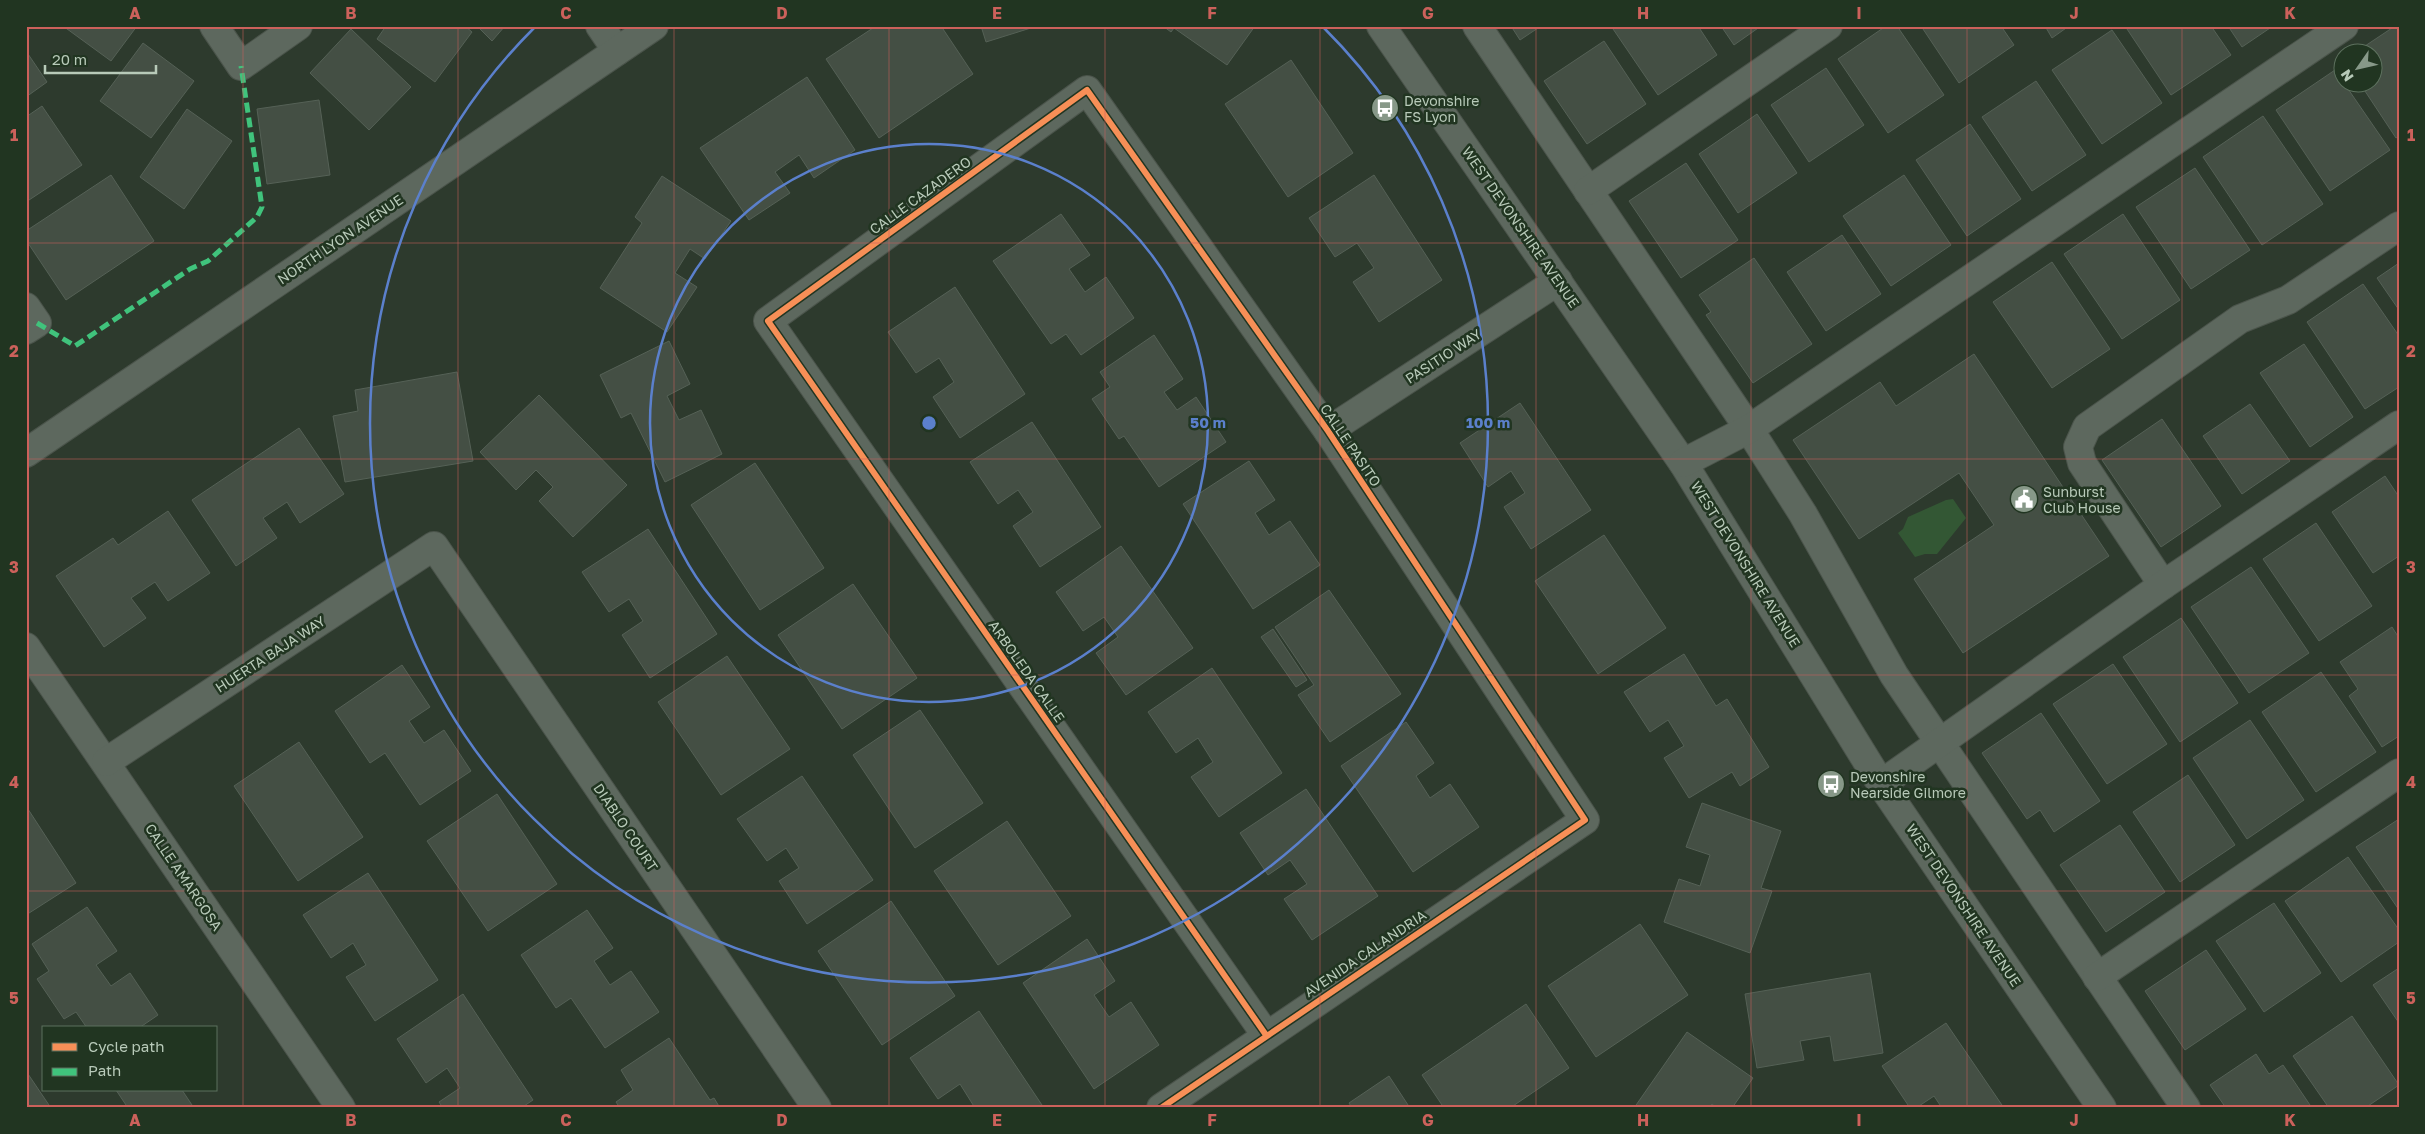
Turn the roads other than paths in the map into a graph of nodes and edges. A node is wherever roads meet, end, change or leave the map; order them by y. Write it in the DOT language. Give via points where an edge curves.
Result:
graph roads {
  1 [pos="214,26"];
  2 [pos="298,26"];
  3 [pos="600,26"];
  4 [pos="653,26"];
  5 [pos="1381,26"];
  6 [pos="1477,26"];
  7 [pos="1828,26"];
  8 [pos="2344,26"];
  9 [pos="617,51"];
  10 [pos="1087,90"];
  11 [pos="1588,191"];
  12 [pos="2399,226"];
  13 [pos="1558,281"];
  14 [pos="26,307"];
  15 [pos="768,321"];
  16 [pos="26,330"];
  17 [pos="2399,425"];
  18 [pos="1748,429"];
  19 [pos="1328,431"];
  20 [pos="26,453"];
  21 [pos="1683,463"];
  22 [pos="434,546"];
  23 [pos="2163,585"];
  24 [pos="26,647"];
  25 [pos="1940,742"];
  26 [pos="106,762"];
  27 [pos="2399,773"];
  28 [pos="1881,784"];
  29 [pos="1585,820"];
  30 [pos="2097,977"];
  31 [pos="1266,1035"];
  32 [pos="341,1108"];
  33 [pos="817,1108"];
  34 [pos="1161,1108"];
  35 [pos="2102,1108"];
  36 [pos="2186,1108"];
  1 -- 2 [label="street" via="241,66"];
  3 -- 9 [label="street"];
  4 -- 9 [label="street, NORTH LYON AVENUE"];
  5 -- 13 [label="street, WEST DEVONSHIRE AVENUE"];
  6 -- 11 [label="street"];
  7 -- 11 [label="street"];
  8 -- 18 [label="street"];
  9 -- 20 [label="street, NORTH LYON AVENUE"];
  10 -- 15 [label="street, CALLE CAZADERO"];
  10 -- 19 [label="street, CALLE PASITO"];
  11 -- 18 [label="street"];
  12 -- 23 [label="street" via="2288,300 2240,320 2087,427 2078,447 2082,463"];
  13 -- 19 [label="street, PASITIO WAY"];
  13 -- 21 [label="street, WEST DEVONSHIRE AVENUE"];
  14 -- 16 [label="street" via="37,323"];
  15 -- 31 [label="street, ARBOLEDA CALLE"];
  17 -- 23 [label="street"];
  18 -- 21 [label="street"];
  18 -- 25 [label="street" via="1803,514 1894,676"];
  19 -- 29 [label="street, CALLE PASITO"];
  21 -- 28 [label="street, WEST DEVONSHIRE AVENUE"];
  22 -- 26 [label="street, HUERTA BAJA WAY"];
  22 -- 33 [label="street, DIABLO COURT"];
  23 -- 25 [label="street"];
  24 -- 26 [label="street, CALLE AMARGOSA"];
  25 -- 28 [label="street"];
  25 -- 30 [label="street"];
  26 -- 32 [label="street, CALLE AMARGOSA"];
  27 -- 30 [label="street"];
  28 -- 35 [label="street, WEST DEVONSHIRE AVENUE"];
  29 -- 31 [label="street, AVENIDA CALANDRIA"];
  30 -- 36 [label="street"];
  31 -- 34 [label="street, AVENIDA CALANDRIA"];
}
